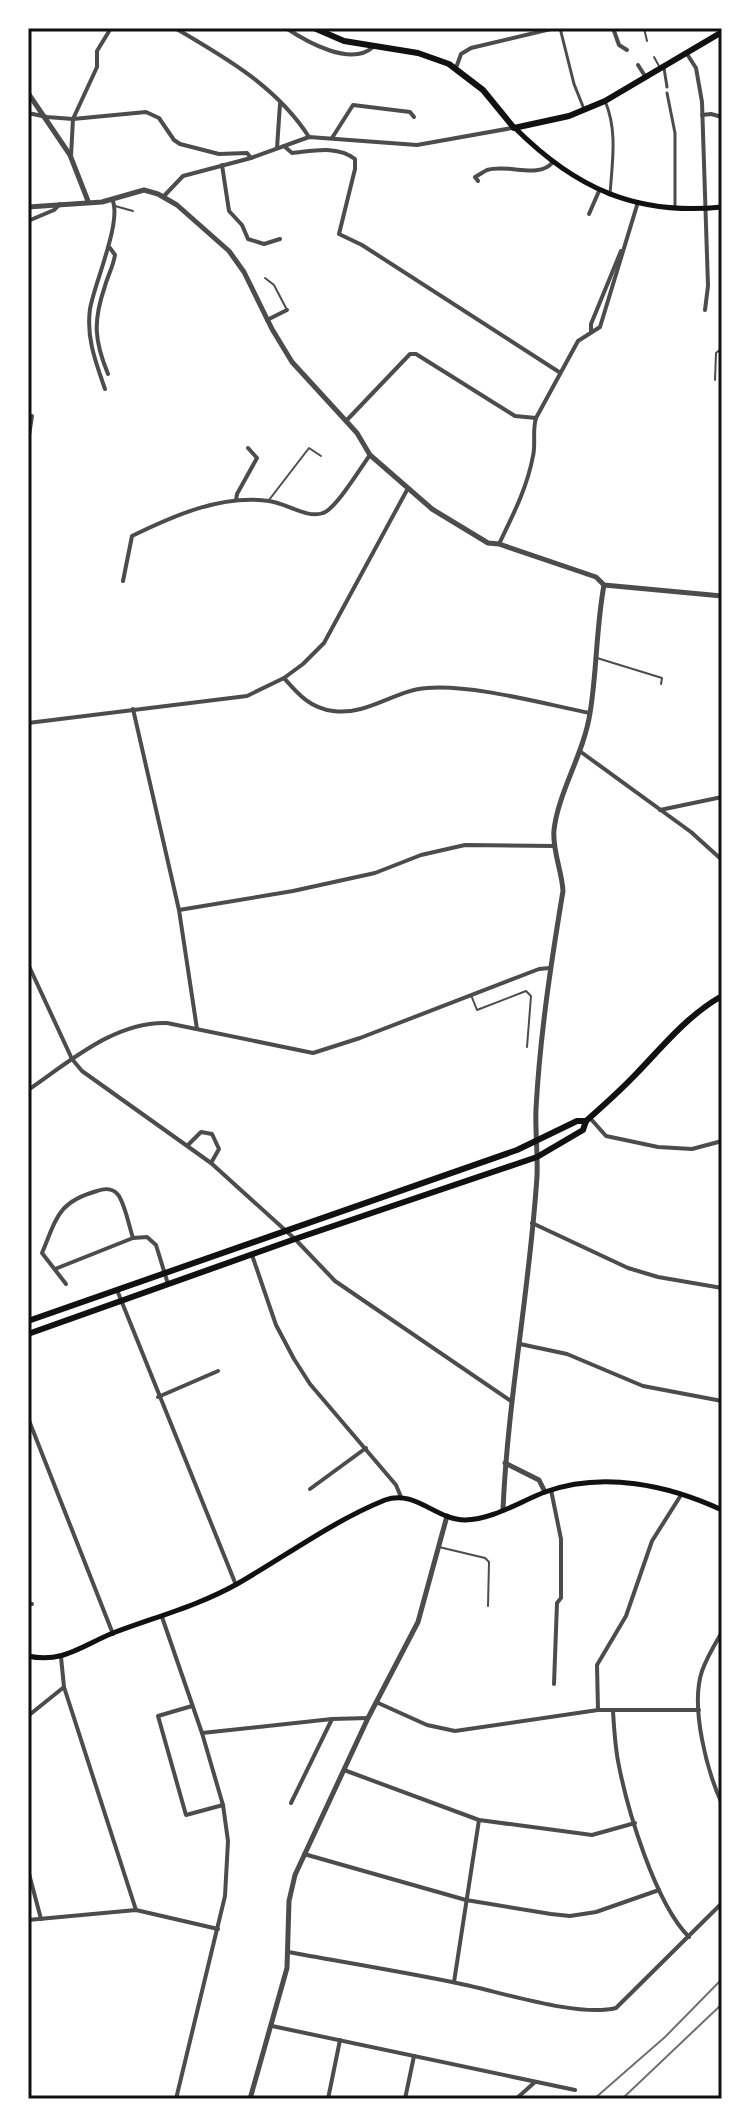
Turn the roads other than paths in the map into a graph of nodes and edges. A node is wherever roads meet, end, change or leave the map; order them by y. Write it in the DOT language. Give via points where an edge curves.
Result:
graph roads {
  1 [pos="111,28"];
  2 [pos="175,28"];
  3 [pos="286,28"];
  4 [pos="314,28"];
  5 [pos="558,28"];
  6 [pos="613,28"];
  7 [pos="644,28"];
  8 [pos="722,32"];
  9 [pos="647,41"];
  10 [pos="373,47"];
  11 [pos="627,50"];
  12 [pos="687,54"];
  13 [pos="654,57"];
  14 [pos="638,65"];
  15 [pos="456,68"];
  16 [pos="662,69"];
  17 [pos="646,77"];
  18 [pos="667,87"];
  19 [pos="28,93"];
  20 [pos="667,93"];
  21 [pos="605,101"];
  22 [pos="280,104"];
  23 [pos="584,110"];
  24 [pos="28,113"];
  25 [pos="702,115"];
  26 [pos="47,117"];
  27 [pos="414,117"];
  28 [pos="722,117"];
  29 [pos="73,119"];
  30 [pos="514,128"];
  31 [pos="309,137"];
  32 [pos="332,138"];
  33 [pos="284,146"];
  34 [pos="277,148"];
  35 [pos="71,156"];
  36 [pos="251,158"];
  37 [pos="553,162"];
  38 [pos="222,165"];
  39 [pos="478,181"];
  40 [pos="599,191"];
  41 [pos="164,196"];
  42 [pos="610,196"];
  43 [pos="88,201"];
  44 [pos="114,202"];
  45 [pos="638,202"];
  46 [pos="61,203"];
  47 [pos="28,207"];
  48 [pos="722,207"];
  49 [pos="675,208"];
  50 [pos="705,209"];
  51 [pos="133,211"];
  52 [pos="589,214"];
  53 [pos="28,221"];
  54 [pos="280,239"];
  55 [pos="109,246"];
  56 [pos="265,278"];
  57 [pos="287,310"];
  58 [pos="705,310"];
  59 [pos="267,320"];
  60 [pos="722,348"];
  61 [pos="559,372"];
  62 [pos="108,374"];
  63 [pos="715,380"];
  64 [pos="105,389"];
  65 [pos="28,416"];
  66 [pos="536,418"];
  67 [pos="346,421"];
  68 [pos="28,442"];
  69 [pos="248,448"];
  70 [pos="370,455"];
  71 [pos="321,456"];
  72 [pos="407,490"];
  73 [pos="236,500"];
  74 [pos="268,500"];
  75 [pos="499,544"];
  76 [pos="123,581"];
  77 [pos="604,585"];
  78 [pos="722,596"];
  79 [pos="594,657"];
  80 [pos="284,678"];
  81 [pos="661,684"];
  82 [pos="133,709"];
  83 [pos="590,713"];
  84 [pos="28,723"];
  85 [pos="581,752"];
  86 [pos="722,797"];
  87 [pos="660,810"];
  88 [pos="555,846"];
  89 [pos="722,860"];
  90 [pos="179,910"];
  91 [pos="28,964"];
  92 [pos="550,968"];
  93 [pos="470,994"];
  94 [pos="722,996"];
  95 [pos="197,1029"];
  96 [pos="527,1047"];
  97 [pos="72,1059"];
  98 [pos="28,1090"];
  99 [pos="588,1120"];
  100 [pos="722,1141"];
  101 [pos="536,1142"];
  102 [pos="188,1145"];
  103 [pos="537,1157"];
  104 [pos="211,1163"];
  105 [pos="532,1223"];
  106 [pos="284,1230"];
  107 [pos="133,1238"];
  108 [pos="295,1239"];
  109 [pos="252,1255"];
  110 [pos="55,1269"];
  111 [pos="165,1273"];
  112 [pos="66,1284"];
  113 [pos="168,1284"];
  114 [pos="722,1288"];
  115 [pos="116,1290"];
  116 [pos="121,1301"];
  117 [pos="28,1321"];
  118 [pos="28,1334"];
  119 [pos="520,1344"];
  120 [pos="218,1371"];
  121 [pos="158,1397"];
  122 [pos="511,1401"];
  123 [pos="722,1401"];
  124 [pos="28,1418"];
  125 [pos="367,1447"];
  126 [pos="504,1463"];
  127 [pos="310,1489"];
  128 [pos="548,1491"];
  129 [pos="681,1495"];
  130 [pos="401,1497"];
  131 [pos="503,1509"];
  132 [pos="722,1510"];
  133 [pos="447,1516"];
  134 [pos="438,1547"];
  135 [pos="236,1585"];
  136 [pos="488,1606"];
  137 [pos="162,1617"];
  138 [pos="722,1632"];
  139 [pos="113,1634"];
  140 [pos="28,1656"];
  141 [pos="61,1657"];
  142 [pos="554,1684"];
  143 [pos="64,1687"];
  144 [pos="376,1702"];
  145 [pos="192,1705"];
  146 [pos="598,1710"];
  147 [pos="699,1710"];
  148 [pos="613,1711"];
  149 [pos="28,1716"];
  150 [pos="368,1718"];
  151 [pos="332,1719"];
  152 [pos="202,1733"];
  153 [pos="344,1770"];
  154 [pos="291,1803"];
  155 [pos="722,1804"];
  156 [pos="223,1805"];
  157 [pos="479,1820"];
  158 [pos="635,1823"];
  159 [pos="304,1854"];
  160 [pos="28,1870"];
  161 [pos="659,1890"];
  162 [pos="466,1900"];
  163 [pos="722,1903"];
  164 [pos="136,1910"];
  165 [pos="41,1919"];
  166 [pos="28,1920"];
  167 [pos="218,1929"];
  168 [pos="690,1937"];
  169 [pos="288,1952"];
  170 [pos="454,1982"];
  171 [pos="272,2026"];
  172 [pos="340,2040"];
  173 [pos="414,2056"];
  174 [pos="536,2081"];
  175 [pos="575,2090"];
  176 [pos="176,2099"];
  177 [pos="250,2099"];
  178 [pos="328,2099"];
  179 [pos="405,2099"];
  180 [pos="516,2099"];
  1 -- 29 [label="street" via="97,51 97,67"];
  2 -- 22 [label="street" via="254,77"];
  3 -- 10 [label="street" via="346,53 365,53"];
  4 -- 10 [label="main road"];
  5 -- 15 [label="street" via="471,48 461,54"];
  5 -- 23 [label="street"];
  6 -- 11 [label="street" via="619,45"];
  7 -- 9 [label="lane"];
  8 -- 12 [label="main road"];
  10 -- 15 [label="main road" via="418,53"];
  12 -- 16 [label="main road"];
  12 -- 25 [label="street" via="698,77"];
  13 -- 16 [label="lane"];
  14 -- 17 [label="street"];
  15 -- 30 [label="main road" via="491,98"];
  16 -- 17 [label="main road"];
  16 -- 18 [label="street"];
  17 -- 21 [label="main road"];
  19 -- 26 [label="street"];
  20 -- 49 [label="street" via="675,133"];
  21 -- 23 [label="main road"];
  21 -- 42 [label="street" via="614,145"];
  22 -- 31 [label="street"];
  22 -- 34 [label="street"];
  23 -- 30 [label="main road"];
  24 -- 26 [label="street"];
  25 -- 28 [label="street"];
  25 -- 50 [label="street"];
  26 -- 29 [label="street"];
  26 -- 35 [label="street"];
  27 -- 32 [label="street" via="410,112 353,105"];
  29 -- 35 [label="street"];
  29 -- 36 [label="street" via="146,112 159,118 180,144 219,154 247,153"];
  30 -- 32 [label="street" via="401,146"];
  30 -- 37 [label="main road"];
  31 -- 32 [label="street"];
  31 -- 33 [label="street"];
  33 -- 34 [label="street"];
  33 -- 61 [label="street" via="292,153 348,153 355,159 355,169 339,234"];
  34 -- 36 [label="street"];
  35 -- 43 [label="street"];
  36 -- 38 [label="street"];
  37 -- 39 [label="street" via="538,170 487,170 475,177"];
  37 -- 40 [label="main road"];
  38 -- 41 [label="street" via="180,178"];
  38 -- 54 [label="street" via="229,211 248,239 264,244"];
  40 -- 42 [label="main road"];
  40 -- 52 [label="street"];
  41 -- 44 [label="street" via="144,190"];
  41 -- 59 [label="street" via="229,251"];
  42 -- 45 [label="main road"];
  43 -- 44 [label="street"];
  43 -- 46 [label="street"];
  44 -- 51 [label="lane"];
  44 -- 55 [label="street"];
  45 -- 49 [label="main road"];
  45 -- 61 [label="street" via="600,327 578,341"];
  46 -- 47 [label="street"];
  46 -- 53 [label="street"];
  48 -- 50 [label="main road"];
  49 -- 50 [label="main road"];
  50 -- 58 [label="street"];
  55 -- 62 [label="street" via="115,255 113,270 95,329"];
  55 -- 64 [label="street" via="95,287 89,331"];
  56 -- 57 [label="lane"];
  57 -- 59 [label="street"];
  59 -- 67 [label="street" via="292,362"];
  60 -- 63 [label="lane" via="716,353"];
  61 -- 66 [label="street"];
  65 -- 68 [label="street"];
  66 -- 67 [label="street" via="515,416 410,354"];
  66 -- 75 [label="street" via="527,480"];
  67 -- 70 [label="street"];
  69 -- 73 [label="street" via="257,458"];
  70 -- 72 [label="street"];
  70 -- 74 [label="street" via="321,514"];
  71 -- 74 [label="lane" via="309,448"];
  72 -- 75 [label="street" via="448,520"];
  72 -- 80 [label="street" via="324,643"];
  73 -- 74 [label="street"];
  73 -- 76 [label="street" via="132,536"];
  75 -- 77 [label="street" via="596,577"];
  77 -- 78 [label="street"];
  77 -- 79 [label="street"];
  79 -- 81 [label="lane" via="662,678"];
  79 -- 83 [label="street"];
  80 -- 82 [label="street" via="247,696"];
  80 -- 83 [label="street" via="310,704 334,712 361,709 415,689 444,687"];
  82 -- 84 [label="street"];
  82 -- 90 [label="street"];
  83 -- 85 [label="street"];
  85 -- 87 [label="street"];
  85 -- 88 [label="street" via="557,814"];
  86 -- 87 [label="street"];
  87 -- 89 [label="street"];
  88 -- 90 [label="street" via="465,845 375,873"];
  88 -- 92 [label="street" via="563,891"];
  90 -- 95 [label="street"];
  91 -- 97 [label="street"];
  92 -- 93 [label="street"];
  92 -- 101 [label="street"];
  93 -- 95 [label="street" via="313,1053"];
  93 -- 96 [label="lane" via="477,1010 526,991 531,996"];
  94 -- 99 [label="main road" via="694,1014"];
  95 -- 97 [label="street" via="143,1024"];
  97 -- 98 [label="street"];
  97 -- 102 [label="street" via="96,1083"];
  99 -- 100 [label="street" via="609,1138 658,1147 692,1149"];
  99 -- 101 [label="main road"];
  99 -- 103 [label="main road" via="583,1130"];
  101 -- 103 [label="street"];
  101 -- 106 [label="main road"];
  102 -- 104 [label="street"];
  102 -- 104 [label="street" via="201,1132 212,1134 219,1149"];
  103 -- 105 [label="street"];
  103 -- 108 [label="main road"];
  104 -- 106 [label="street"];
  105 -- 114 [label="street" via="628,1268"];
  105 -- 119 [label="street"];
  106 -- 108 [label="street"];
  106 -- 111 [label="main road"];
  107 -- 110 [label="street"];
  107 -- 110 [label="street" via="119,1195 112,1190 71,1199 42,1253"];
  107 -- 111 [label="street" via="147,1237 156,1245"];
  108 -- 109 [label="main road"];
  108 -- 122 [label="street" via="335,1281"];
  109 -- 113 [label="main road"];
  109 -- 125 [label="street" via="294,1359"];
  110 -- 112 [label="street"];
  111 -- 113 [label="street"];
  111 -- 115 [label="main road"];
  113 -- 116 [label="main road"];
  115 -- 116 [label="street"];
  115 -- 117 [label="main road"];
  116 -- 118 [label="main road"];
  116 -- 121 [label="street"];
  119 -- 122 [label="street"];
  119 -- 123 [label="street" via="567,1354 643,1386"];
  120 -- 121 [label="street"];
  121 -- 135 [label="street"];
  122 -- 126 [label="street"];
  124 -- 139 [label="street"];
  125 -- 127 [label="street"];
  125 -- 130 [label="street"];
  126 -- 128 [label="street" via="539,1480"];
  126 -- 131 [label="street"];
  128 -- 129 [label="main road" via="595,1482 656,1486"];
  128 -- 131 [label="main road"];
  128 -- 142 [label="street" via="561,1539"];
  129 -- 132 [label="main road"];
  129 -- 146 [label="street" via="652,1541 626,1616 597,1665"];
  130 -- 133 [label="main road"];
  130 -- 135 [label="main road" via="340,1522"];
  131 -- 133 [label="main road" via="465,1520"];
  133 -- 134 [label="street"];
  134 -- 136 [label="lane" via="489,1562"];
  134 -- 144 [label="street" via="418,1622"];
  135 -- 137 [label="main road"];
  137 -- 139 [label="main road"];
  137 -- 145 [label="street"];
  138 -- 147 [label="street" via="702,1670"];
  139 -- 141 [label="main road"];
  140 -- 141 [label="main road"];
  141 -- 143 [label="street"];
  143 -- 149 [label="street"];
  143 -- 164 [label="street"];
  144 -- 146 [label="street" via="427,1725 455,1731"];
  144 -- 150 [label="street"];
  145 -- 152 [label="street"];
  145 -- 156 [label="street" via="158,1716 186,1815"];
  146 -- 148 [label="street"];
  147 -- 148 [label="street"];
  147 -- 155 [label="street" via="707,1763"];
  148 -- 158 [label="street" via="617,1760"];
  150 -- 151 [label="street"];
  150 -- 153 [label="street"];
  151 -- 152 [label="street"];
  151 -- 154 [label="street"];
  152 -- 156 [label="street"];
  153 -- 157 [label="street"];
  153 -- 159 [label="street"];
  156 -- 167 [label="street" via="228,1841"];
  157 -- 158 [label="street" via="592,1835"];
  157 -- 162 [label="street"];
  158 -- 161 [label="street"];
  159 -- 162 [label="street"];
  159 -- 169 [label="street" via="289,1901"];
  160 -- 165 [label="street"];
  161 -- 162 [label="street" via="570,1916"];
  161 -- 168 [label="street" via="672,1917"];
  162 -- 170 [label="street"];
  163 -- 168 [label="street"];
  164 -- 165 [label="street"];
  164 -- 167 [label="street"];
  165 -- 166 [label="street"];
  167 -- 176 [label="street"];
  168 -- 170 [label="street" via="616,2008 603,2011"];
  169 -- 170 [label="street"];
  169 -- 171 [label="street"];
  171 -- 172 [label="street"];
  171 -- 177 [label="street"];
  172 -- 173 [label="street"];
  172 -- 178 [label="street"];
  173 -- 174 [label="street"];
  173 -- 179 [label="street"];
  174 -- 175 [label="street"];
  174 -- 180 [label="street"];
}
